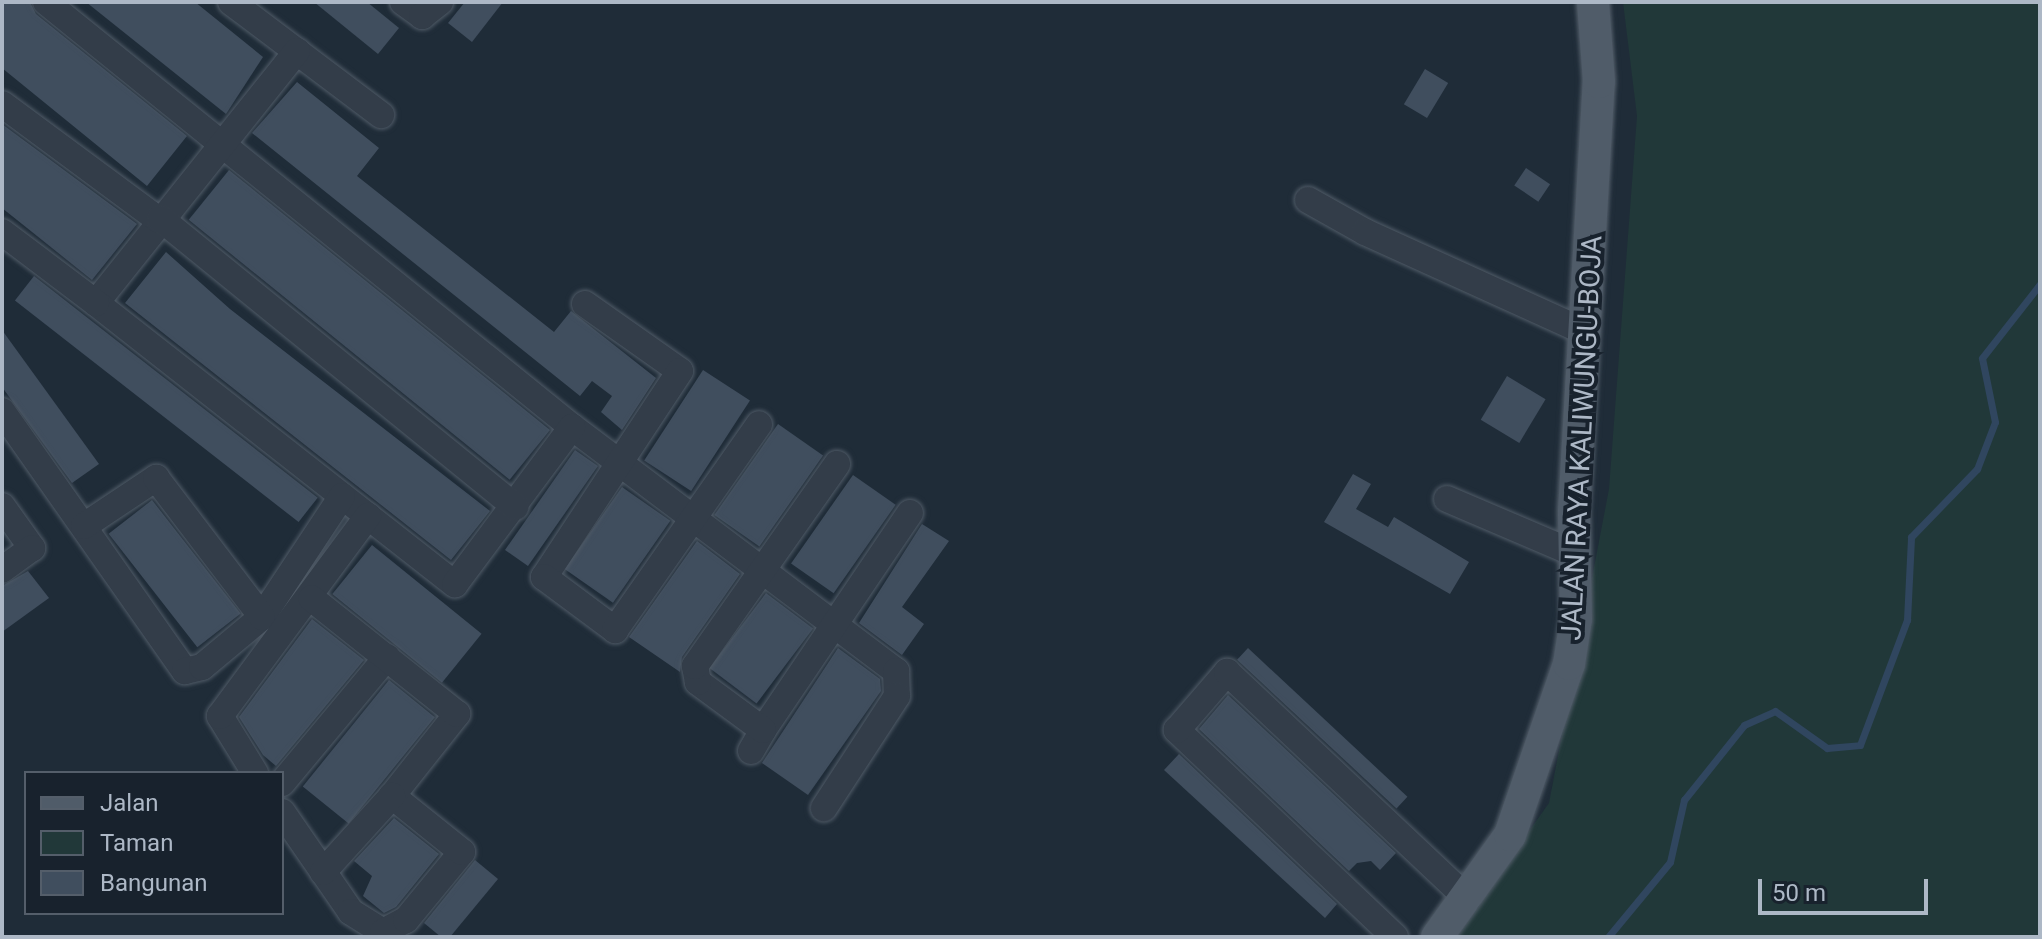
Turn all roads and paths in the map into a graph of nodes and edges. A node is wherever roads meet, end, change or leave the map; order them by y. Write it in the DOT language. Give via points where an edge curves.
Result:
graph roads {
  1 [pos="46,2"];
  2 [pos="231,2"];
  3 [pos="403,2"];
  4 [pos="440,2"];
  5 [pos="1593,2"];
  6 [pos="297,51"];
  7 [pos="2,104"];
  8 [pos="381,115"];
  9 [pos="224,141"];
  10 [pos="1308,200"];
  11 [pos="160,219"];
  12 [pos="2,232"];
  13 [pos="96,303"];
  14 [pos="585,304"];
  15 [pos="1585,332"];
  16 [pos="2,411"];
  17 [pos="759,424"];
  18 [pos="572,427"];
  19 [pos="619,463"];
  20 [pos="837,464"];
  21 [pos="342,496"];
  22 [pos="1447,499"];
  23 [pos="2,506"];
  24 [pos="515,507"];
  25 [pos="910,513"];
  26 [pos="368,516"];
  27 [pos="695,520"];
  28 [pos="84,526"];
  29 [pos="1576,554"];
  30 [pos="2,570"];
  31 [pos="763,570"];
  32 [pos="311,598"];
  33 [pos="262,617"];
  34 [pos="835,621"];
  35 [pos="387,657"];
  36 [pos="254,771"];
  37 [pos="284,781"];
  38 [pos="392,796"];
  39 [pos="824,808"];
  40 [pos="284,815"];
  41 [pos="323,872"];
  42 [pos="1468,899"];
  43 [pos="1395,937"];
  44 [pos="1437,937"];
  1 -- 9 [label="street"];
  2 -- 6 [label="street"];
  3 -- 4 [label="street" via="422,16"];
  5 -- 15 [label="main road, JALAN RAYA KALIWUNGU-BOJA" via="1599,82"];
  6 -- 8 [label="street"];
  6 -- 9 [label="street"];
  7 -- 11 [label="street"];
  9 -- 11 [label="street"];
  9 -- 18 [label="street"];
  10 -- 15 [label="street" via="1365,232"];
  11 -- 13 [label="street"];
  11 -- 24 [label="street"];
  12 -- 13 [label="street"];
  13 -- 21 [label="street"];
  14 -- 19 [label="street" via="680,371"];
  15 -- 29 [label="main road, JALAN RAYA KALIWUNGU-BOJA"];
  16 -- 28 [label="street"];
  17 -- 27 [label="street"];
  18 -- 19 [label="street"];
  18 -- 24 [label="street"];
  19 -- 27 [label="street"];
  19 -- 27 [label="street" via="544,577 615,630"];
  20 -- 31 [label="street"];
  21 -- 26 [label="street"];
  21 -- 33 [label="street"];
  22 -- 29 [label="street"];
  23 -- 30 [label="street" via="32,548"];
  24 -- 26 [label="street" via="455,584"];
  25 -- 34 [label="street"];
  26 -- 32 [label="street"];
  27 -- 31 [label="street"];
  28 -- 33 [label="street" via="156,478"];
  28 -- 33 [label="street" via="185,671 202,667"];
  29 -- 42 [label="main road, JALAN RAYA KALIWUNGU-BOJA" via="1576,619 1550,729 1510,835"];
  31 -- 34 [label="street"];
  31 -- 34 [label="street" via="695,666 698,682 757,741"];
  32 -- 35 [label="street"];
  32 -- 36 [label="street" via="220,716"];
  34 -- 39 [label="street" via="896,671 900,683"];
  35 -- 37 [label="street"];
  35 -- 38 [label="street" via="457,714"];
  38 -- 41 [label="street"];
  38 -- 41 [label="street" via="462,852 406,920 383,932 351,912"];
  40 -- 41 [label="street"];
  42 -- 43 [label="street" via="1227,672 1177,730"];
  42 -- 44 [label="main road, JALAN RAYA KALIWUNGU-BOJA"];
}
